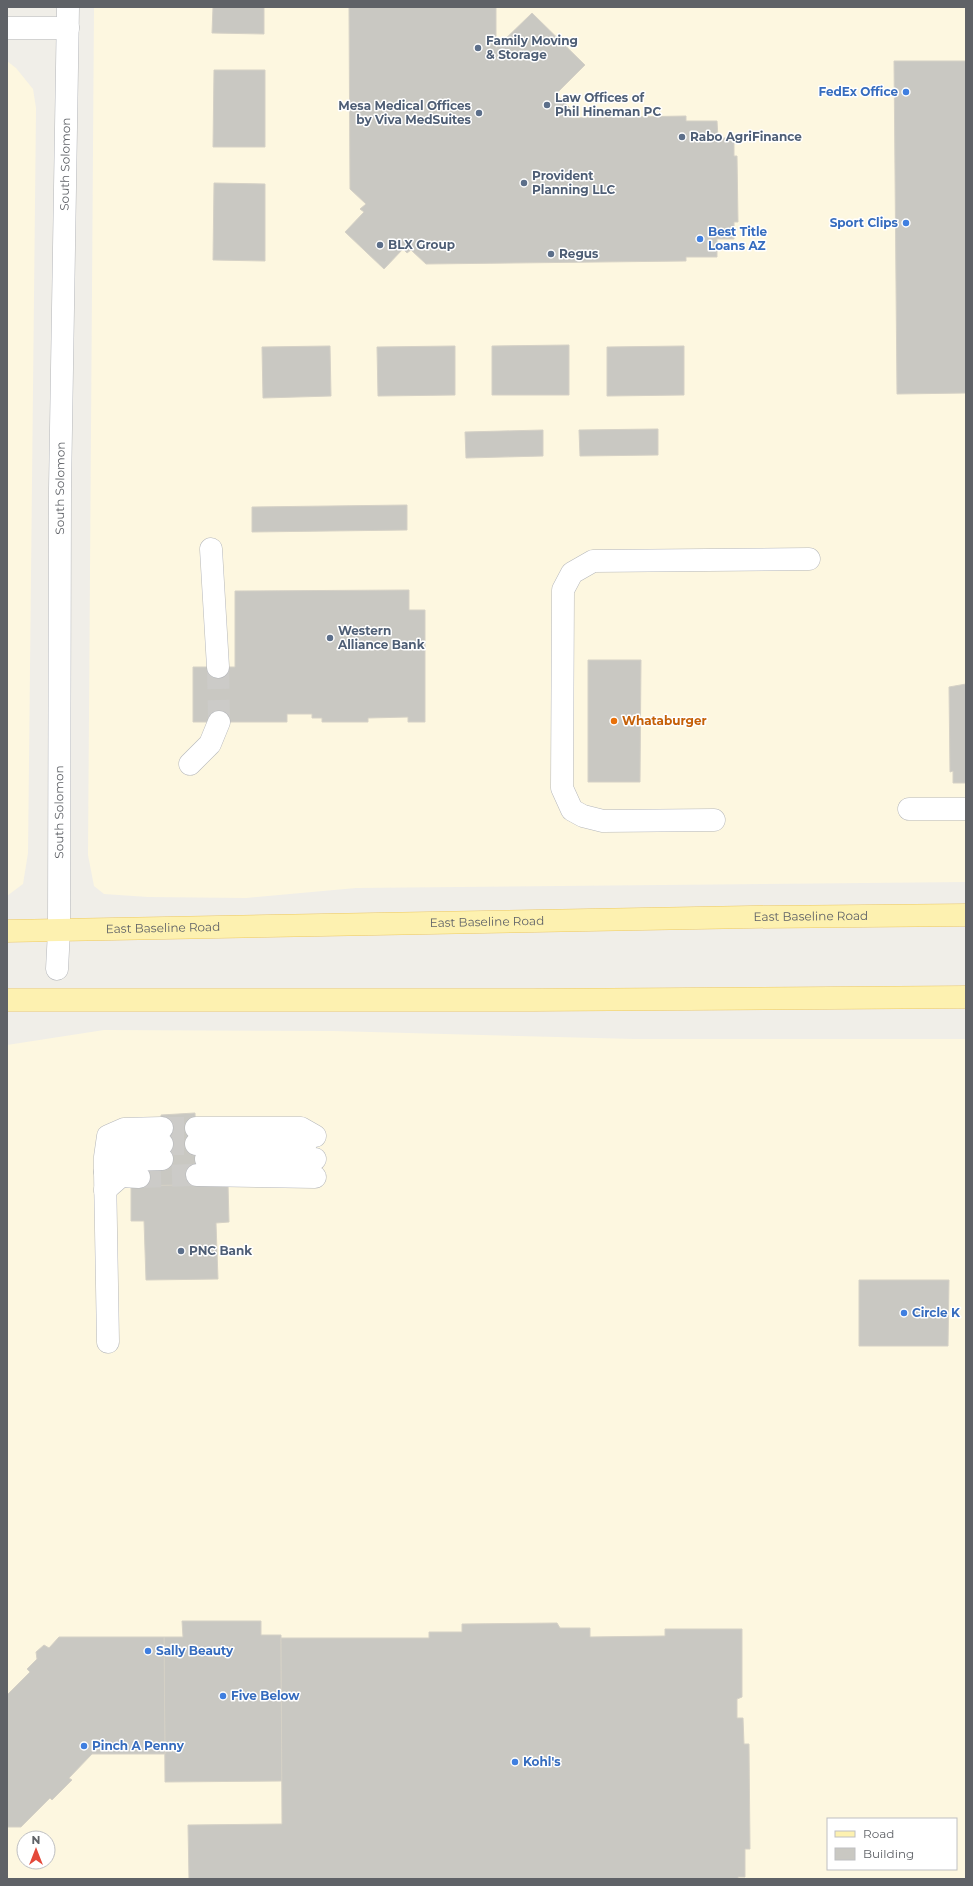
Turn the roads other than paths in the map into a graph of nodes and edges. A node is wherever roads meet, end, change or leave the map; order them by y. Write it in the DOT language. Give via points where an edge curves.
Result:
graph roads {
  1 [pos="68,17"];
  2 [pos="7,28"];
  3 [pos="211,549"];
  4 [pos="809,559"];
  5 [pos="218,667"];
  6 [pos="219,722"];
  7 [pos="190,764"];
  8 [pos="909,809"];
  9 [pos="966,809"];
  10 [pos="714,820"];
  11 [pos="966,915"];
  12 [pos="7,931"];
  13 [pos="59,931"];
  14 [pos="57,969"];
  15 [pos="966,997"];
  16 [pos="7,1000"];
  17 [pos="196,1151"];
  18 [pos="105,1173"];
  19 [pos="139,1177"];
  20 [pos="108,1342"];
  1 -- 2 [label="street"];
  1 -- 13 [label="street, South Solomon" via="60,473"];
  3 -- 5 [label="street"];
  4 -- 10 [label="street" via="593,561 572,573 563,590 562,788 572,810 603,821"];
  6 -- 7 [label="street" via="210,744"];
  8 -- 9 [label="street"];
  11 -- 13 [label="main road, East Baseline Road"];
  12 -- 13 [label="main road, East Baseline Road"];
  13 -- 14 [label="street, South Solomon"];
  15 -- 16 [label="main road"];
  17 -- 17 [label="street" via="315,1154"];
  18 -- 18 [label="street" via="108,1136 124,1129 162,1144 123,1160"];
  18 -- 19 [label="street"];
  18 -- 20 [label="street"];
}
